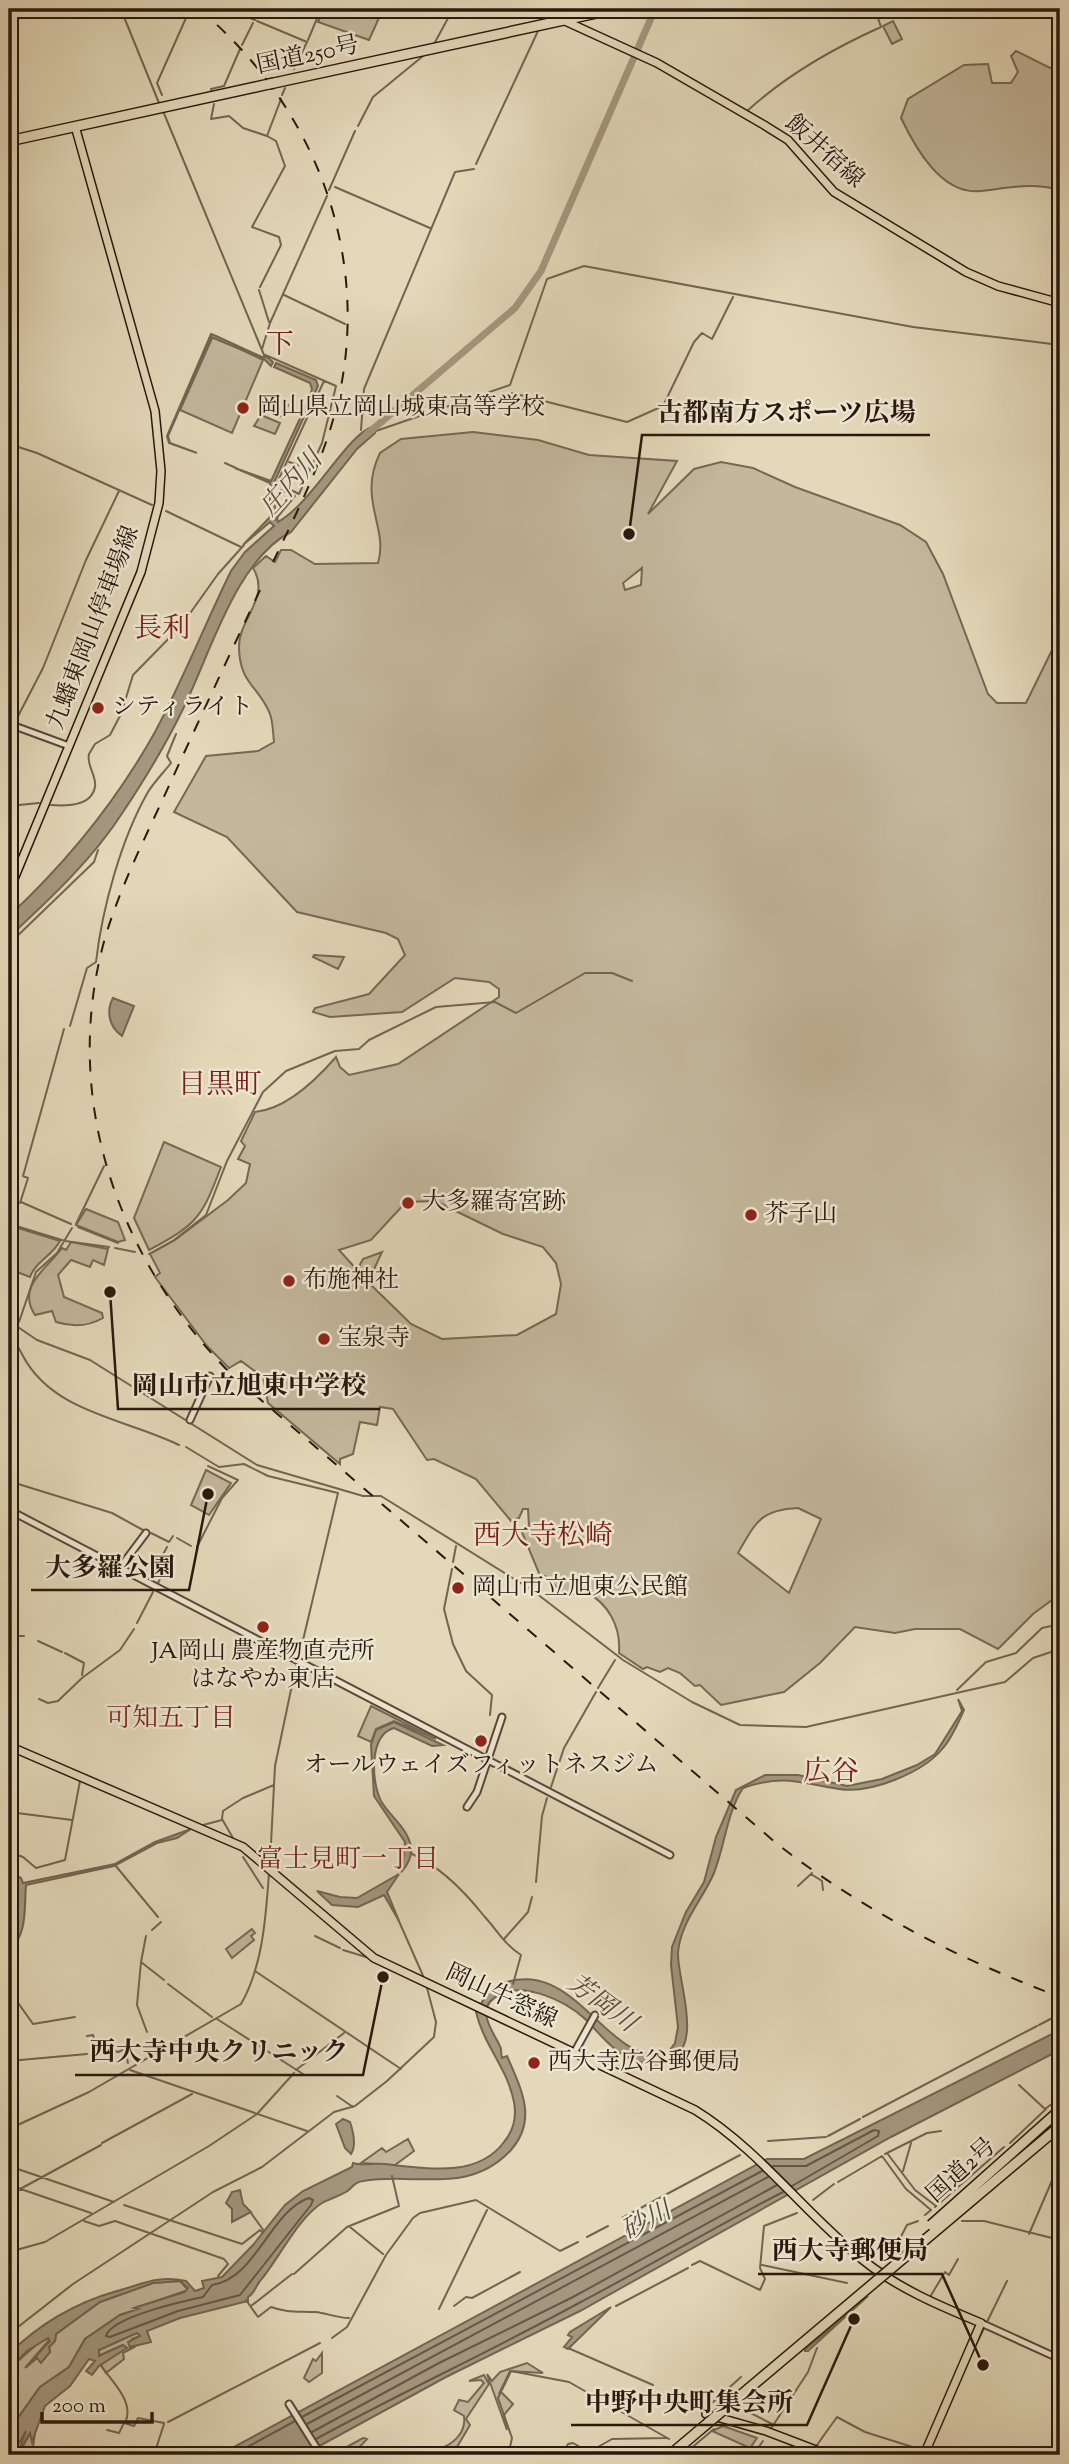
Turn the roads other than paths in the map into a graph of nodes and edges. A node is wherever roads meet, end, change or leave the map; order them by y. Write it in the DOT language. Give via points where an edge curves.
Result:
graph roads {
  1 [pos="615,9"];
  2 [pos="581,17"];
  3 [pos="565,21"];
  4 [pos="579,27"];
  5 [pos="75,127"];
  6 [pos="9,141"];
  7 [pos="1060,303"];
  8 [pos="9,724"];
  9 [pos="69,746"];
  10 [pos="9,891"];
  11 [pos="210,1376"];
  12 [pos="190,1420"];
  13 [pos="9,1510"];
  14 [pos="146,1533"];
  15 [pos="119,1569"];
  16 [pos="502,1717"];
  17 [pos="9,1746"];
  18 [pos="488,1761"];
  19 [pos="467,1807"];
  20 [pos="666,1854"];
  21 [pos="595,2015"];
  22 [pos="574,2053"];
  23 [pos="1060,2115"];
  24 [pos="1060,2126"];
  25 [pos="1048,2128"];
  26 [pos="972,2182"];
  27 [pos="979,2198"];
  28 [pos="829,2318"];
  29 [pos="984,2325"];
  30 [pos="1060,2359"];
  31 [pos="290,2407"];
  32 [pos="731,2407"];
  33 [pos="737,2421"];
  34 [pos="725,2422"];
  35 [pos="713,2423"];
  36 [pos="319,2452"];
  37 [pos="670,2455"];
  38 [pos="817,2455"];
  39 [pos="828,2455"];
  40 [pos="924,2455"];
  1 -- 2 [label="highway, 国道250号"];
  2 -- 3 [label="highway, 国道250号"];
  2 -- 4 [label="main road" via="576,22"];
  3 -- 4 [label="main road, 飯井宿線"];
  3 -- 5 [label="highway, 国道250号"];
  4 -- 7 [label="main road, 飯井宿線" via="639,54 788,140 834,192 966,272"];
  5 -- 6 [label="highway, 国道250号"];
  5 -- 9 [label="main road, 九蟠東岡山停車場線" via="155,411 161,471 146,557"];
  8 -- 9 [label="street"];
  9 -- 10 [label="main road, 九蟠東岡山停車場線"];
  11 -- 12 [label="street"];
  13 -- 15 [label="street"];
  14 -- 15 [label="street"];
  15 -- 18 [label="street"];
  16 -- 18 [label="street"];
  17 -- 22 [label="main road, 岡山牛窓線" via="243,1847 372,1957"];
  18 -- 19 [label="street"];
  18 -- 20 [label="street"];
  21 -- 22 [label="street"];
  22 -- 29 [label="main road, 岡山牛窓線" via="689,2106 725,2130 873,2268"];
  23 -- 25 [label="highway, bridge"];
  23 -- 28 [label="highway, 国道2号, bridge" via="868,2279"];
  24 -- 28 [label="highway, 国道2号, bridge"];
  25 -- 26 [label="highway"];
  25 -- 27 [label="highway"];
  28 -- 37 [label="highway, 国道2号, bridge"];
  29 -- 30 [label="street"];
  29 -- 40 [label="main road"];
  31 -- 36 [label="street"];
  32 -- 33 [label="main road" via="731,2416"];
  33 -- 34 [label="main road" via="711,2411"];
  33 -- 39 [label="main road"];
  34 -- 35 [label="main road"];
  34 -- 38 [label="main road"];
}
